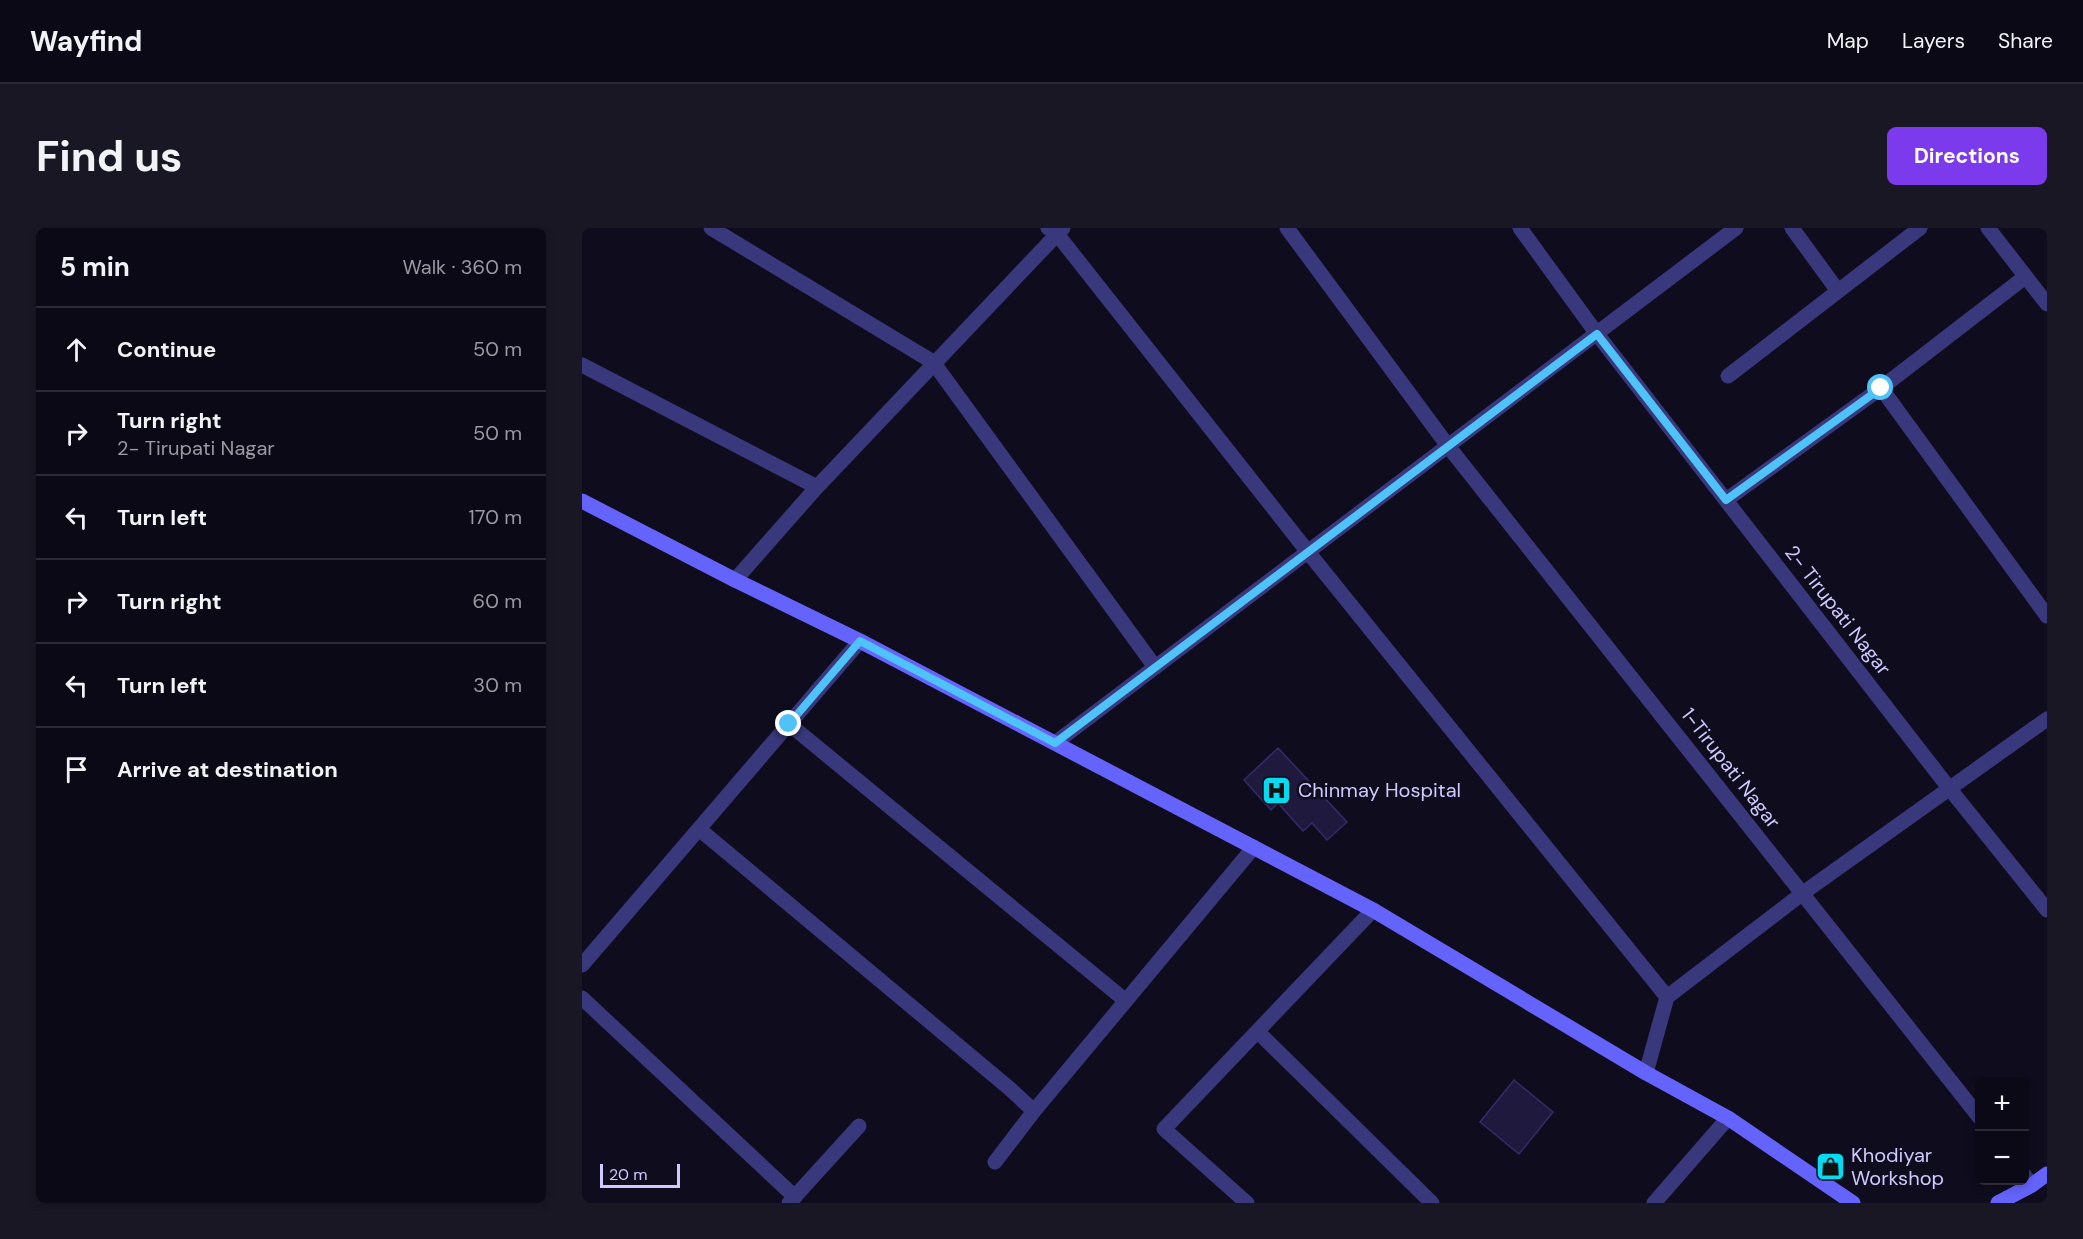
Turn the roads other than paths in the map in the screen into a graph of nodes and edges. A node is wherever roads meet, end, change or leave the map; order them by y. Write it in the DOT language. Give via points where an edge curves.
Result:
graph roads {
  1 [pos="711,228"];
  2 [pos="1287,228"];
  3 [pos="1520,228"];
  4 [pos="1736,228"];
  5 [pos="1792,228"];
  6 [pos="1920,228"];
  7 [pos="1988,228"];
  8 [pos="1056,230"];
  9 [pos="2025,277"];
  10 [pos="1838,291"];
  11 [pos="2047,304"];
  12 [pos="1597,334"];
  13 [pos="933,362"];
  14 [pos="582,365"];
  15 [pos="1728,376"];
  16 [pos="1881,388"];
  17 [pos="1448,446"];
  18 [pos="817,487"];
  19 [pos="1726,500"];
  20 [pos="582,501"];
  21 [pos="1308,552"];
  22 [pos="735,580"];
  23 [pos="2047,616"];
  24 [pos="860,641"];
  25 [pos="1155,667"];
  26 [pos="2047,719"];
  27 [pos="789,724"];
  28 [pos="1055,743"];
  29 [pos="1949,788"];
  30 [pos="699,829"];
  31 [pos="1254,847"];
  32 [pos="1803,893"];
  33 [pos="1373,910"];
  34 [pos="2047,910"];
  35 [pos="582,965"];
  36 [pos="1667,997"];
  37 [pos="582,999"];
  38 [pos="1126,1001"];
  39 [pos="1258,1032"];
  40 [pos="1646,1073"];
  41 [pos="1034,1111"];
  42 [pos="1975,1112"];
  43 [pos="1728,1118"];
  44 [pos="859,1126"];
  45 [pos="995,1162"];
  46 [pos="2047,1174"];
  47 [pos="2029,1180"];
  48 [pos="2021,1185"];
  49 [pos="792,1200"];
  50 [pos="1247,1203"];
  51 [pos="1432,1203"];
  52 [pos="1654,1203"];
  53 [pos="1853,1203"];
  54 [pos="1998,1203"];
  1 -- 13 [label="street"];
  2 -- 17 [label="street, 1-Tirupati Nagar"];
  3 -- 12 [label="street, 2- Tirupati Nagar"];
  4 -- 12 [label="street"];
  5 -- 10 [label="street"];
  6 -- 10 [label="street"];
  7 -- 9 [label="street"];
  8 -- 13 [label="street"];
  8 -- 21 [label="street"];
  9 -- 11 [label="street"];
  9 -- 16 [label="street"];
  10 -- 15 [label="street"];
  12 -- 17 [label="street"];
  12 -- 19 [label="street, 2- Tirupati Nagar"];
  13 -- 18 [label="street"];
  13 -- 25 [label="street"];
  14 -- 18 [label="street"];
  16 -- 19 [label="street"];
  16 -- 23 [label="street"];
  17 -- 21 [label="street"];
  17 -- 32 [label="street, 1-Tirupati Nagar"];
  18 -- 22 [label="street"];
  19 -- 29 [label="street, 2- Tirupati Nagar"];
  20 -- 22 [label="street"];
  21 -- 25 [label="street"];
  21 -- 36 [label="street"];
  22 -- 24 [label="street"];
  24 -- 27 [label="street"];
  24 -- 28 [label="street"];
  25 -- 28 [label="street"];
  26 -- 29 [label="street"];
  27 -- 30 [label="street"];
  27 -- 38 [label="street"];
  28 -- 31 [label="street"];
  29 -- 32 [label="street"];
  29 -- 34 [label="street, 2- Tirupati Nagar"];
  30 -- 35 [label="street"];
  30 -- 41 [label="street"];
  31 -- 33 [label="street"];
  31 -- 38 [label="street"];
  32 -- 36 [label="street"];
  32 -- 42 [label="street, 1-Tirupati Nagar"];
  33 -- 39 [label="street"];
  33 -- 40 [label="street"];
  36 -- 40 [label="street"];
  37 -- 49 [label="street"];
  38 -- 41 [label="street"];
  39 -- 50 [label="street" via="1164,1129"];
  39 -- 51 [label="street"];
  40 -- 43 [label="street"];
  41 -- 45 [label="street"];
  43 -- 52 [label="street"];
  43 -- 53 [label="street"];
  44 -- 49 [label="street"];
  46 -- 47 [label="street"];
  48 -- 54 [label="street"];
}
